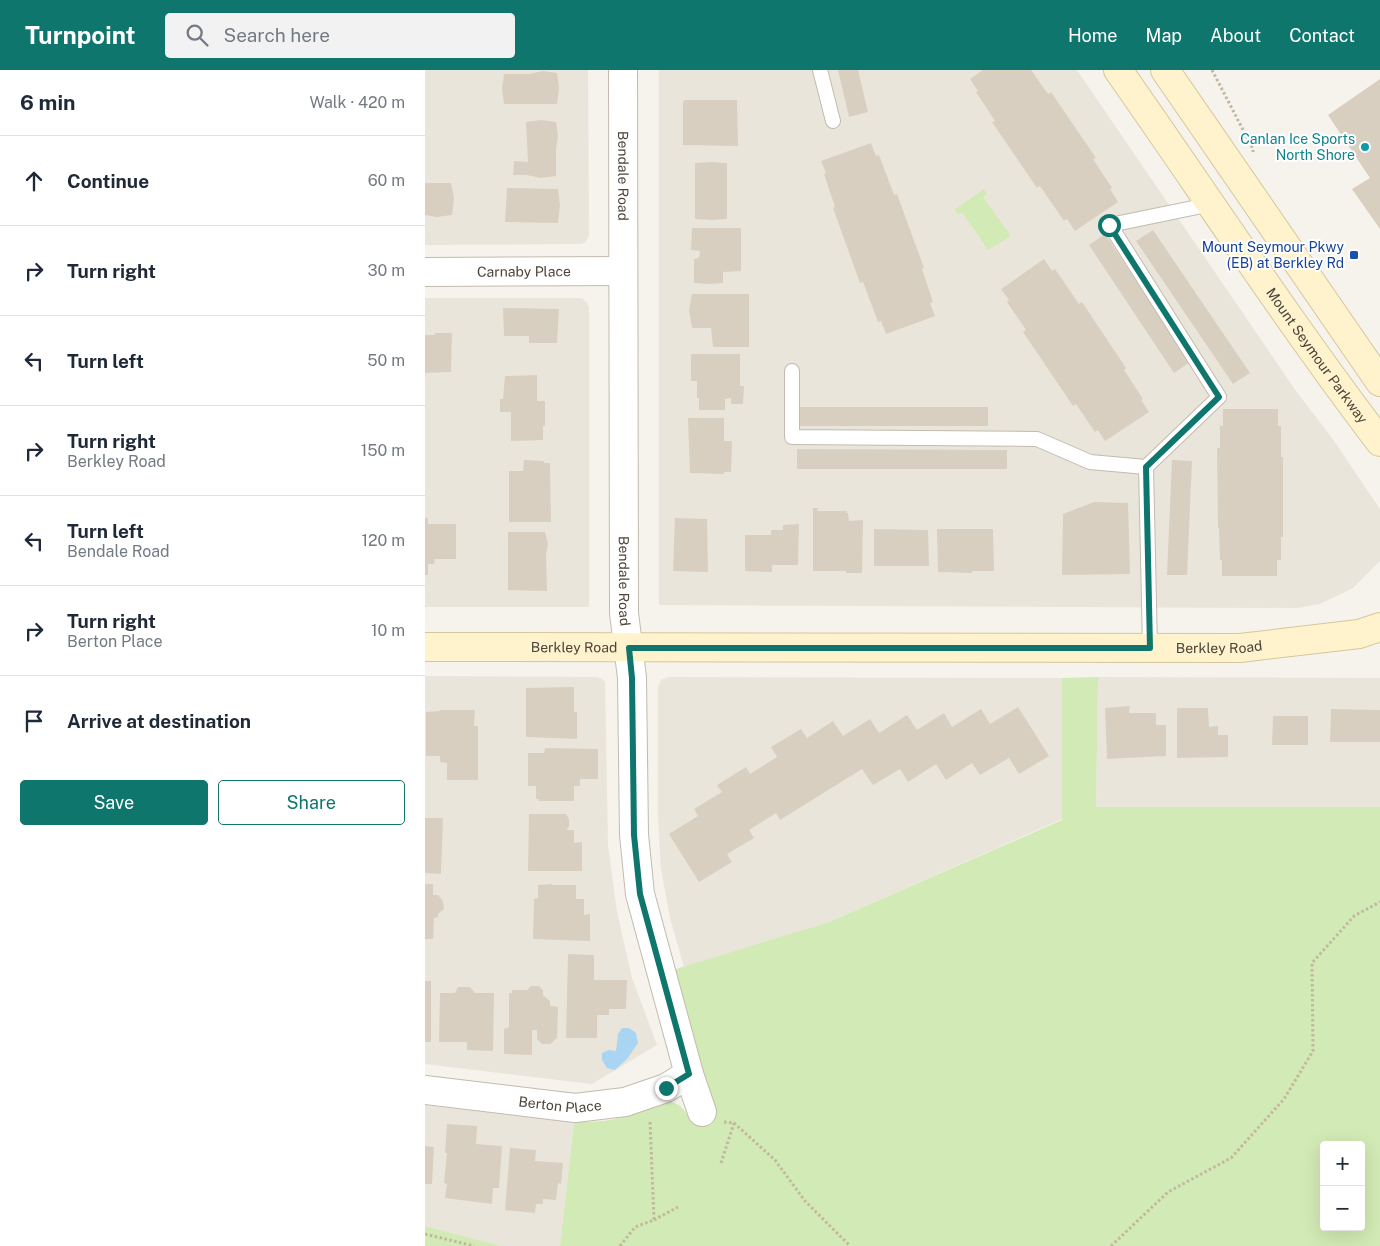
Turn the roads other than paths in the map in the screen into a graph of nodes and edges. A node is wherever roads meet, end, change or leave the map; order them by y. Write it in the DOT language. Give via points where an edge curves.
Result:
graph roads {
  1 [pos="623,70"];
  2 [pos="820,70"];
  3 [pos="1119,70"];
  4 [pos="1165,70"];
  5 [pos="833,121"];
  6 [pos="1212,204"];
  7 [pos="623,271"];
  8 [pos="425,272"];
  9 [pos="791,371"];
  10 [pos="1380,382"];
  11 [pos="1380,442"];
  12 [pos="1146,467"];
  13 [pos="1380,605"];
  14 [pos="1373,633"];
  15 [pos="425,647"];
  16 [pos="629,648"];
  17 [pos="1150,648"];
  18 [pos="689,1074"];
  19 [pos="425,1090"];
  20 [pos="702,1112"];
  1 -- 7 [label="street, Bendale Road"];
  2 -- 5 [label="lane"];
  3 -- 6 [label="street, Mount Seymour Parkway"];
  4 -- 10 [label="street"];
  6 -- 11 [label="street, Mount Seymour Parkway" via="1287,315"];
  6 -- 12 [label="lane" via="1109,225 1219,397"];
  7 -- 8 [label="street, Carnaby Place"];
  7 -- 16 [label="street, Bendale Road" via="624,613"];
  9 -- 12 [label="lane" via="791,437 1037,439 1089,462"];
  12 -- 17 [label="lane"];
  13 -- 14 [label="street"];
  14 -- 17 [label="street, Berkley Road" via="1240,648"];
  15 -- 16 [label="street, Berkley Road"];
  16 -- 17 [label="street, Berkley Road"];
  16 -- 18 [label="street, Bendale Road" via="634,835 640,894"];
  18 -- 19 [label="street, Berton Place" via="666,1088 625,1102 575,1108"];
  18 -- 20 [label="street, Bendale Road"];
}
